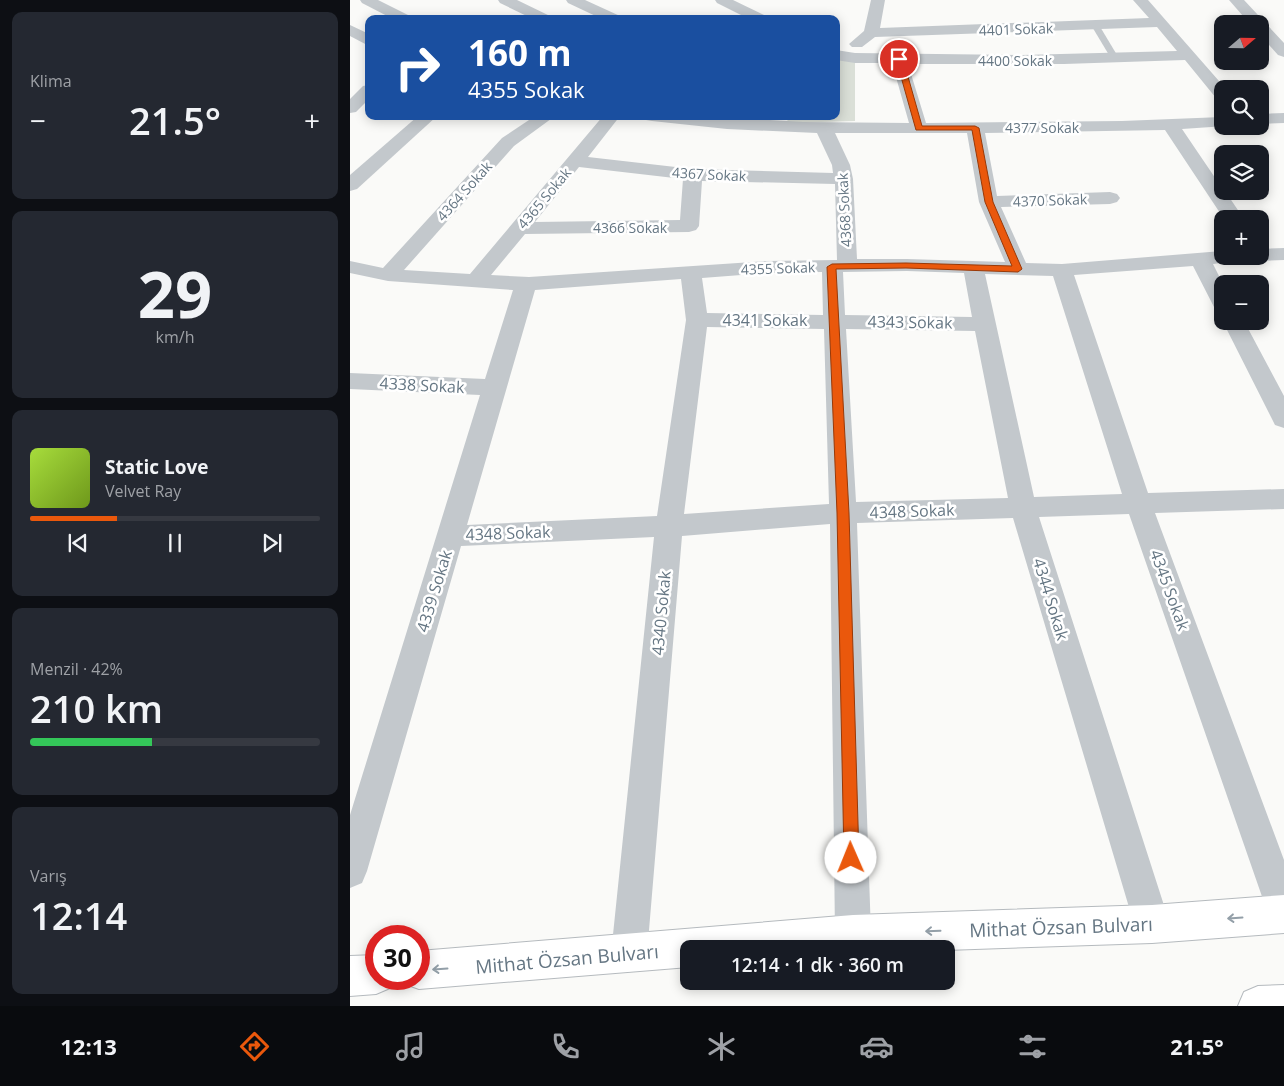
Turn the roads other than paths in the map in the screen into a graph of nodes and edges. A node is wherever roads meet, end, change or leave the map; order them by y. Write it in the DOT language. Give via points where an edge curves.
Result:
graph roads {
  1 [pos="367,0"];
  2 [pos="505,0"];
  3 [pos="573,0"];
  4 [pos="722,0"];
  5 [pos="1140,0"];
  6 [pos="1236,0"];
  7 [pos="875,1"];
  8 [pos="397,15"];
  9 [pos="537,15"];
  10 [pos="606,15"];
  11 [pos="753,15"];
  12 [pos="1250,15"];
  13 [pos="1161,22"];
  14 [pos="1095,26"];
  15 [pos="350,30"];
  16 [pos="871,33"];
  17 [pos="1269,36"];
  18 [pos="365,39"];
  19 [pos="1284,52"];
  20 [pos="840,56"];
  21 [pos="1190,56"];
  22 [pos="840,57"];
  23 [pos="899,59"];
  24 [pos="1116,60"];
  25 [pos="365,84"];
  26 [pos="1214,84"];
  27 [pos="350,108"];
  28 [pos="1284,118"];
  29 [pos="1269,119"];
  30 [pos="423,120"];
  31 [pos="541,120"];
  32 [pos="609,120"];
  33 [pos="679,120"];
  34 [pos="746,120"];
  35 [pos="787,122"];
  36 [pos="1214,123"];
  37 [pos="756,125"];
  38 [pos="1171,126"];
  39 [pos="919,128"];
  40 [pos="975,128"];
  41 [pos="824,129"];
  42 [pos="575,162"];
  43 [pos="693,175"];
  44 [pos="844,179"];
  45 [pos="350,185"];
  46 [pos="1110,198"];
  47 [pos="989,202"];
  48 [pos="1228,210"];
  49 [pos="520,228"];
  50 [pos="1284,254"];
  51 [pos="1269,255"];
  52 [pos="1214,257"];
  53 [pos="1200,258"];
  54 [pos="840,266"];
  55 [pos="350,267"];
  56 [pos="973,268"];
  57 [pos="1018,269"];
  58 [pos="1062,270"];
  59 [pos="691,273"];
  60 [pos="388,275"];
  61 [pos="476,280"];
  62 [pos="526,283"];
  63 [pos="1214,286"];
  64 [pos="697,320"];
  65 [pos="834,321"];
  66 [pos="985,324"];
  67 [pos="1238,330"];
  68 [pos="350,381"];
  69 [pos="495,388"];
  70 [pos="1284,419"];
  71 [pos="1284,499"];
  72 [pos="1138,503"];
  73 [pos="1023,508"];
  74 [pos="843,513"];
  75 [pos="669,526"];
  76 [pos="450,536"];
  77 [pos="350,871"];
  78 [pos="1284,908"];
  79 [pos="1284,914"];
  80 [pos="1152,924"];
  81 [pos="853,934"];
  82 [pos="629,954"];
  83 [pos="430,969"];
  84 [pos="365,975"];
  85 [pos="350,976"];
  86 [pos="1284,1005"];
  87 [pos="1258,1006"];
  1 -- 8 [label="street"];
  2 -- 9 [label="street"];
  3 -- 10 [label="street"];
  4 -- 11 [label="street"];
  5 -- 13 [label="street"];
  6 -- 12 [label="street"];
  7 -- 16 [label="street"];
  13 -- 14 [label="street, 4401 Sokak"];
  13 -- 21 [label="street"];
  14 -- 16 [label="street, 4401 Sokak"];
  14 -- 24 [label="lane"];
  15 -- 18 [label="street"];
  16 -- 20 [label="street"];
  17 -- 19 [label="street"];
  21 -- 24 [label="street, 4400 Sokak"];
  21 -- 26 [label="street"];
  22 -- 23 [label="street, 4400 Sokak"];
  23 -- 24 [label="street, 4400 Sokak"];
  23 -- 39 [label="street"];
  25 -- 27 [label="street"];
  28 -- 29 [label="street"];
  30 -- 45 [label="street"];
  31 -- 60 [label="street, 4364 Sokak" via="508,142"];
  32 -- 42 [label="street, 4365 Sokak"];
  33 -- 37 [label="street, 4377 Sokak"];
  34 -- 37 [label="street"];
  35 -- 37 [label="street, 4377 Sokak"];
  35 -- 41 [label="street, 4377 Sokak"];
  36 -- 38 [label="street, 4377 Sokak"];
  38 -- 40 [label="street, 4377 Sokak"];
  38 -- 48 [label="street"];
  39 -- 40 [label="street, 4377 Sokak"];
  39 -- 41 [label="street, 4377 Sokak"];
  40 -- 47 [label="street"];
  41 -- 44 [label="street, 4368 Sokak"];
  42 -- 43 [label="street, 4367 Sokak"];
  42 -- 49 [label="street, 4365 Sokak"];
  43 -- 44 [label="street, 4367 Sokak"];
  43 -- 49 [label="street, 4366 Sokak" via="689,226"];
  44 -- 54 [label="street, 4368 Sokak"];
  46 -- 47 [label="street, 4370 Sokak"];
  47 -- 57 [label="street"];
  49 -- 61 [label="street, 4365 Sokak"];
  50 -- 51 [label="street"];
  52 -- 53 [label="street, 4355 Sokak"];
  53 -- 58 [label="street, 4355 Sokak"];
  53 -- 63 [label="street"];
  54 -- 56 [label="street, 4355 Sokak"];
  54 -- 59 [label="street, 4355 Sokak"];
  54 -- 65 [label="street, 4368 Sokak"];
  55 -- 60 [label="street, 4355 Sokak"];
  56 -- 57 [label="street, 4355 Sokak"];
  56 -- 66 [label="street, 4344 Sokak"];
  57 -- 58 [label="street, 4355 Sokak"];
  58 -- 72 [label="street, 4345 Sokak"];
  59 -- 62 [label="street, 4355 Sokak"];
  59 -- 64 [label="street, 4340 Sokak"];
  60 -- 61 [label="street, 4355 Sokak"];
  61 -- 62 [label="street, 4355 Sokak"];
  62 -- 69 [label="street, 4339 Sokak"];
  64 -- 65 [label="street, 4341 Sokak"];
  64 -- 75 [label="street, 4340 Sokak"];
  65 -- 66 [label="street, 4343 Sokak"];
  65 -- 74 [label="street, 4368 Sokak"];
  66 -- 73 [label="street, 4344 Sokak"];
  67 -- 70 [label="street"];
  68 -- 69 [label="street, 4338 Sokak"];
  69 -- 76 [label="street, 4339 Sokak"];
  71 -- 72 [label="street, 4348 Sokak"];
  72 -- 73 [label="street, 4348 Sokak"];
  72 -- 78 [label="street, 4345 Sokak"];
  73 -- 74 [label="street, 4348 Sokak"];
  73 -- 80 [label="street, 4344 Sokak"];
  74 -- 75 [label="street, 4348 Sokak"];
  74 -- 81 [label="street, 4368 Sokak"];
  75 -- 76 [label="street, 4348 Sokak"];
  75 -- 82 [label="street, 4340 Sokak"];
  76 -- 77 [label="street, 4339 Sokak"];
  79 -- 80 [label="main road, Mithat Özsan Bulvarı, one-way"];
  80 -- 81 [label="main road, Mithat Özsan Bulvarı, one-way"];
  81 -- 82 [label="main road, Mithat Özsan Bulvarı"];
  82 -- 83 [label="main road, Mithat Özsan Bulvarı, one-way"];
  84 -- 85 [label="main road"];
  86 -- 87 [label="main road"];
}
